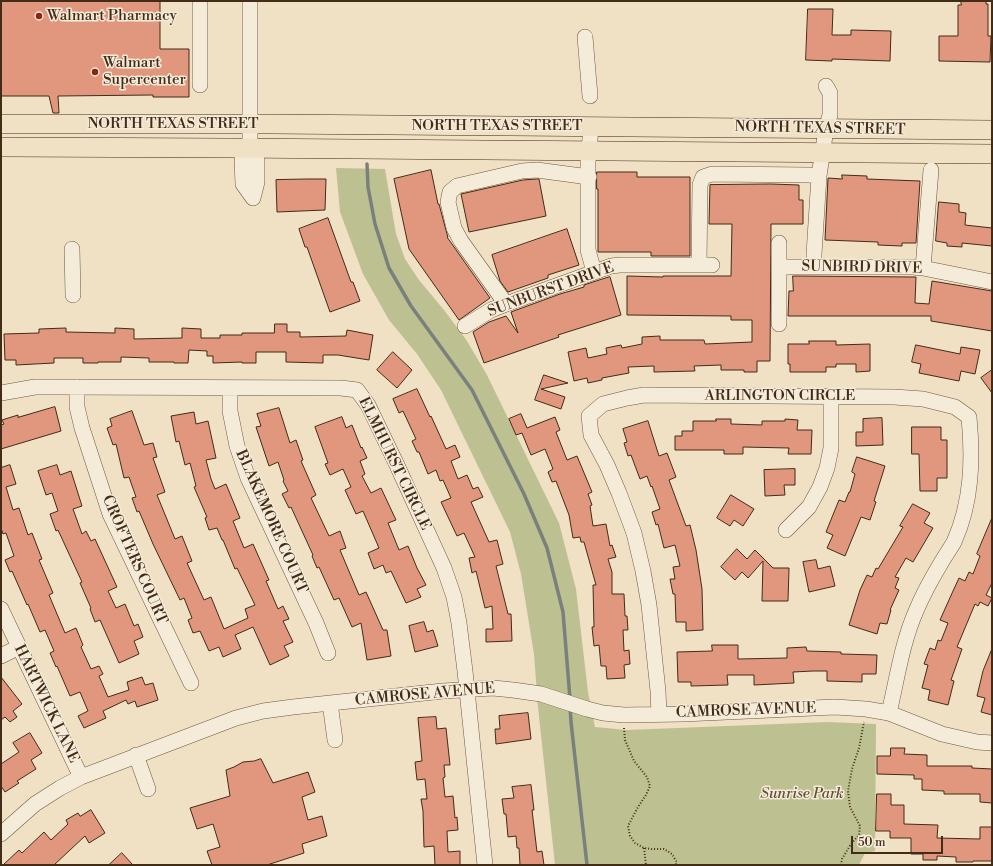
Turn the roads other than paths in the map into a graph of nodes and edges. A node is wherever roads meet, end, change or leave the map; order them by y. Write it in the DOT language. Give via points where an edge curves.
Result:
graph roads {
  1 [pos="200,1"];
  2 [pos="250,1"];
  3 [pos="585,37"];
  4 [pos="200,85"];
  5 [pos="590,96"];
  6 [pos="1,124"];
  7 [pos="250,124"];
  8 [pos="591,127"];
  9 [pos="826,129"];
  10 [pos="992,130"];
  11 [pos="1,147"];
  12 [pos="250,148"];
  13 [pos="589,150"];
  14 [pos="823,152"];
  15 [pos="992,154"];
  16 [pos="931,170"];
  17 [pos="819,176"];
  18 [pos="589,177"];
  19 [pos="779,243"];
  20 [pos="72,249"];
  21 [pos="779,267"];
  22 [pos="814,268"];
  23 [pos="923,268"];
  24 [pos="594,272"];
  25 [pos="992,282"];
  26 [pos="73,295"];
  27 [pos="506,304"];
  28 [pos="779,324"];
  29 [pos="465,326"];
  30 [pos="76,387"];
  31 [pos="230,388"];
  32 [pos="1,393"];
  33 [pos="831,396"];
  34 [pos="786,530"];
  35 [pos="1,609"];
  36 [pos="19,647"];
  37 [pos="328,653"];
  38 [pos="1,656"];
  39 [pos="191,683"];
  40 [pos="467,690"];
  41 [pos="330,703"];
  42 [pos="659,714"];
  43 [pos="889,714"];
  44 [pos="335,740"];
  45 [pos="992,743"];
  46 [pos="136,755"];
  47 [pos="81,777"];
  48 [pos="148,789"];
  49 [pos="1,834"];
  50 [pos="485,865"];
  1 -- 4 [label="street"];
  2 -- 7 [label="street"];
  3 -- 5 [label="street"];
  6 -- 7 [label="main road, NORTH TEXAS STREET"];
  7 -- 8 [label="main road, NORTH TEXAS STREET"];
  7 -- 12 [label="street"];
  8 -- 9 [label="main road, NORTH TEXAS STREET"];
  8 -- 13 [label="street"];
  9 -- 10 [label="main road, NORTH TEXAS STREET"];
  9 -- 14 [label="street"];
  11 -- 12 [label="main road, NORTH TEXAS STREET"];
  12 -- 13 [label="main road, NORTH TEXAS STREET"];
  13 -- 14 [label="main road, NORTH TEXAS STREET"];
  13 -- 18 [label="street"];
  14 -- 15 [label="main road, NORTH TEXAS STREET"];
  14 -- 17 [label="street"];
  16 -- 23 [label="street"];
  17 -- 22 [label="street"];
  17 -- 24 [label="street, SUNBURST DRIVE" via="712,174 703,177 700,185 705,265 620,265"];
  18 -- 24 [label="street" via="588,250"];
  18 -- 27 [label="street" via="537,170 522,171 457,186 450,192 448,202 460,241"];
  19 -- 21 [label="street"];
  20 -- 26 [label="street"];
  21 -- 22 [label="street, SUNBIRD DRIVE"];
  21 -- 28 [label="street"];
  22 -- 23 [label="street, SUNBIRD DRIVE"];
  23 -- 25 [label="street, SUNBIRD DRIVE"];
  24 -- 27 [label="street, SUNBURST DRIVE"];
  27 -- 29 [label="street, SUNBURST DRIVE"];
  30 -- 31 [label="street, ELMHURST CIRCLE"];
  30 -- 32 [label="street, ELMHURST CIRCLE" via="35,387"];
  30 -- 39 [label="street, CROFTERS COURT" via="82,428 110,514"];
  31 -- 37 [label="street, BLAKEMORE COURT" via="230,411 237,446 248,478"];
  31 -- 40 [label="street, ELMHURST CIRCLE" via="357,390 371,411 444,568 460,623"];
  33 -- 34 [label="street" via="831,448 827,468 810,507"];
  33 -- 42 [label="street, ARLINGTON CIRCLE" via="644,395 603,404 589,416 591,435 619,493 634,533 643,571"];
  33 -- 43 [label="street, ARLINGTON CIRCLE" via="923,399 955,407 969,417 970,484 965,512 954,542 916,611 904,644"];
  35 -- 36 [label="street, HARTWICK LANE"];
  36 -- 38 [label="street"];
  36 -- 47 [label="street, HARTWICK LANE"];
  40 -- 41 [label="street, CAMROSE AVENUE"];
  40 -- 42 [label="street, CAMROSE AVENUE" via="493,688 541,694 603,713"];
  40 -- 50 [label="street, ELMHURST CIRCLE"];
  41 -- 44 [label="street"];
  41 -- 46 [label="street, CAMROSE AVENUE" via="263,711 236,718"];
  42 -- 43 [label="street, CAMROSE AVENUE" via="835,707 866,709"];
  43 -- 45 [label="street, CAMROSE AVENUE" via="942,734"];
  46 -- 47 [label="street, CAMROSE AVENUE"];
  46 -- 48 [label="street"];
  47 -- 49 [label="street, CAMROSE AVENUE" via="35,804"];
}
